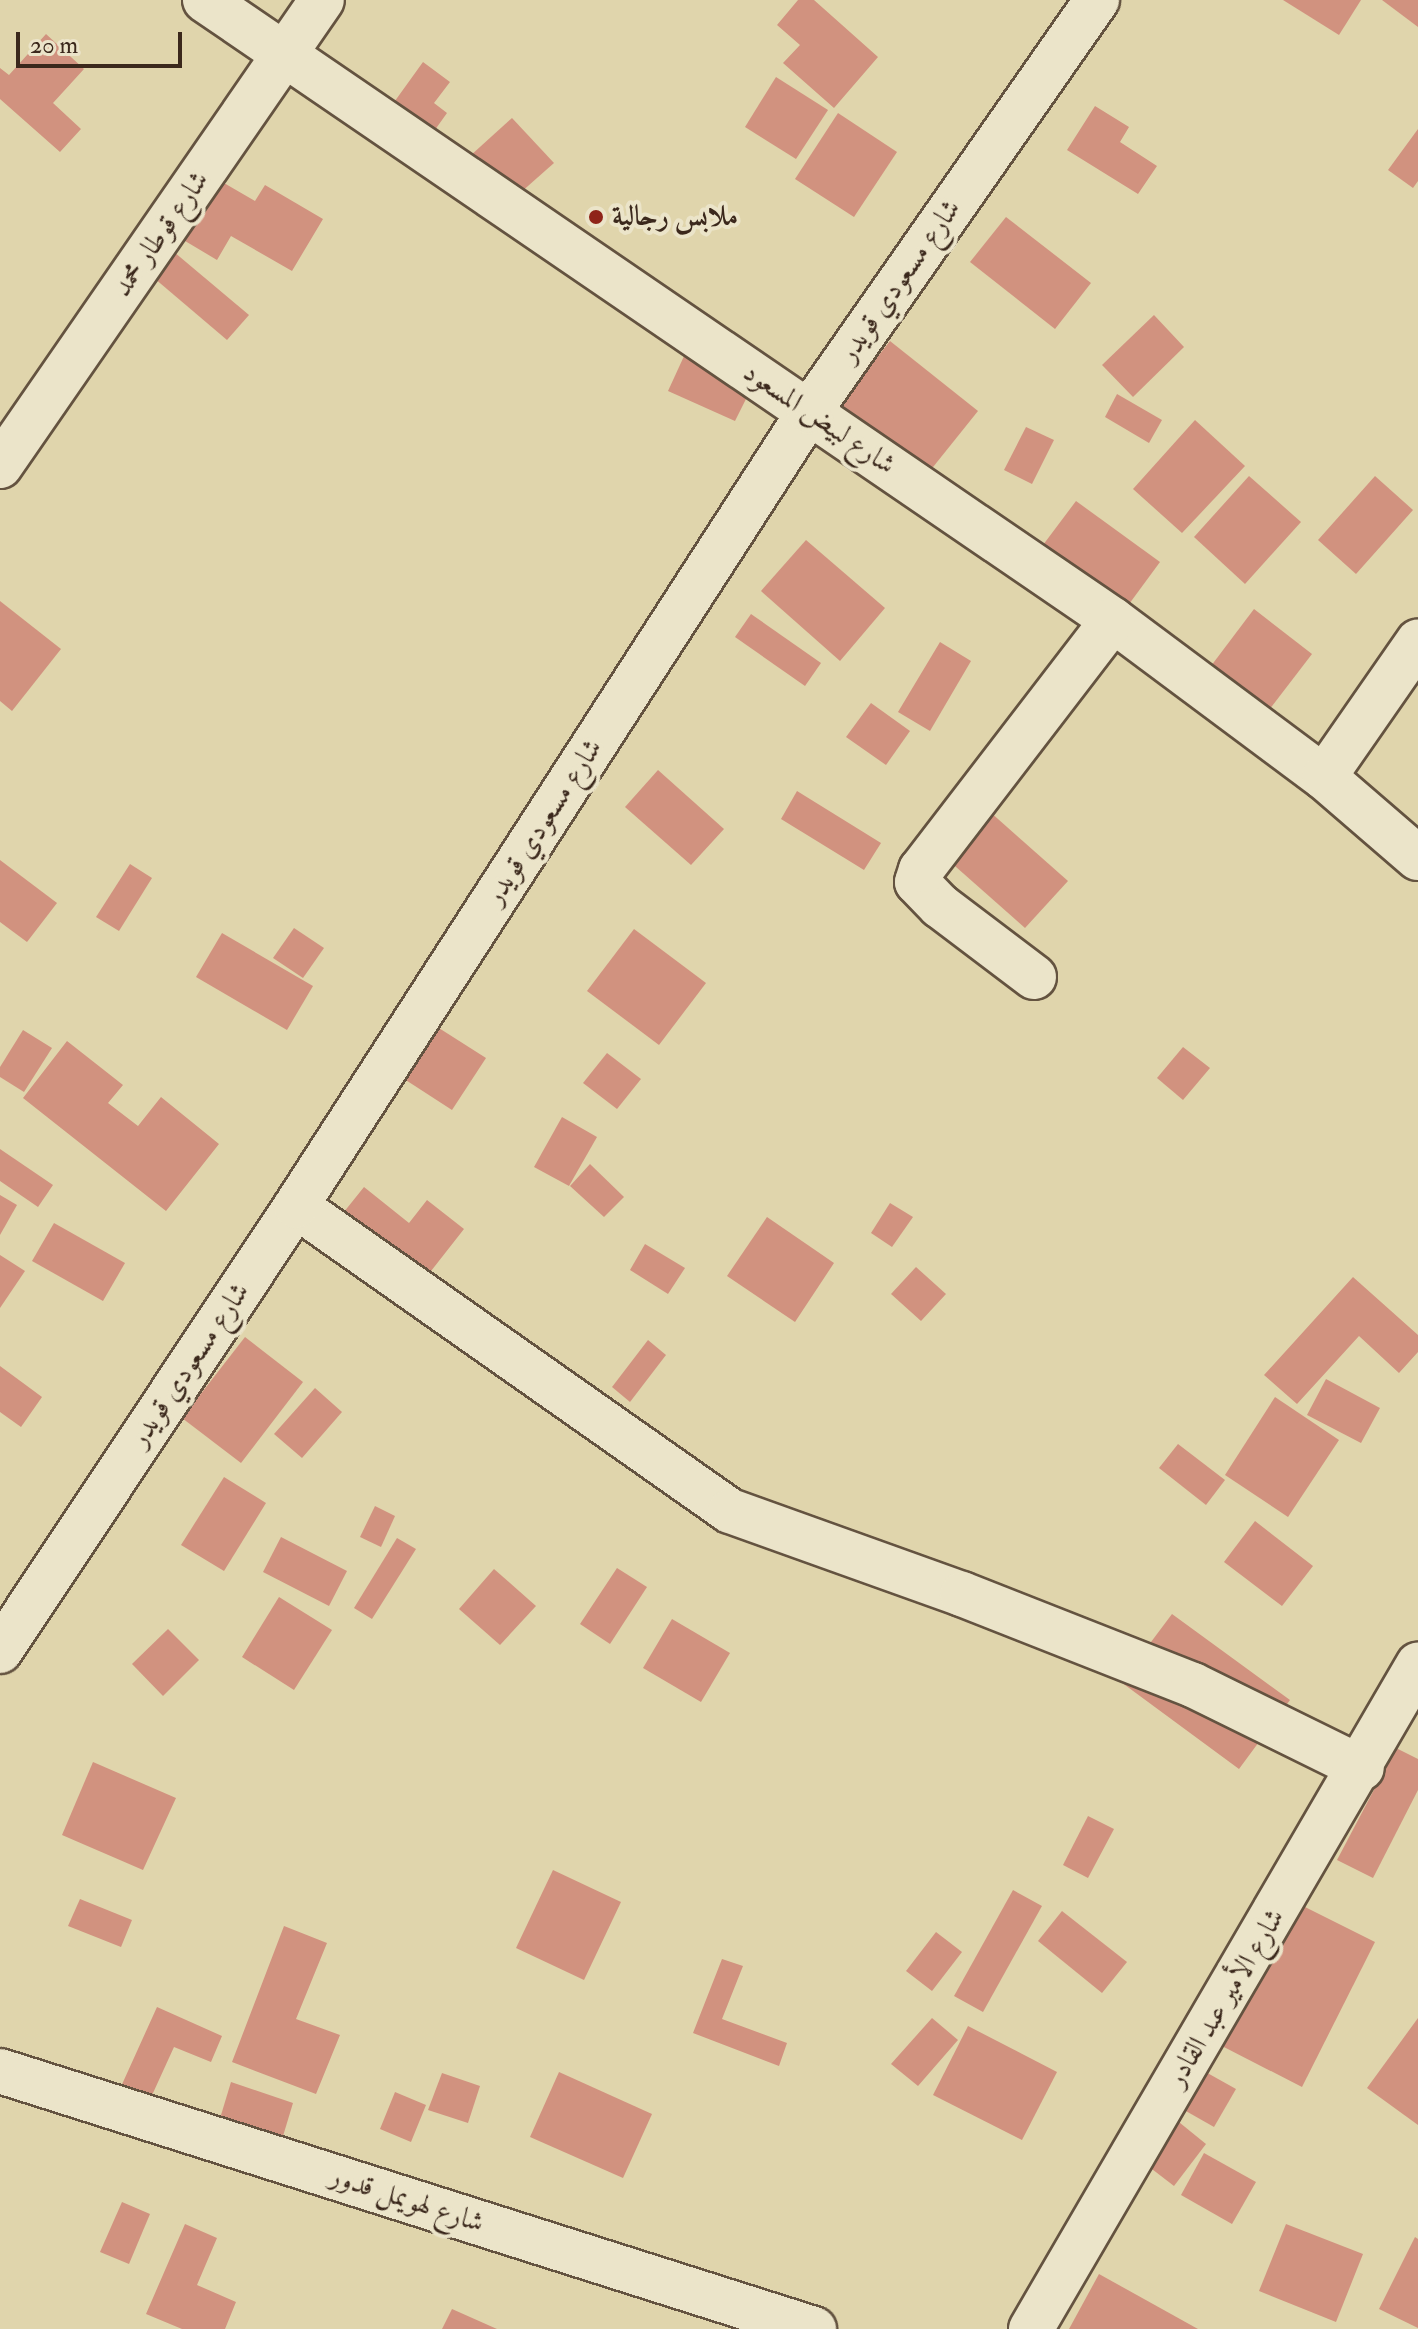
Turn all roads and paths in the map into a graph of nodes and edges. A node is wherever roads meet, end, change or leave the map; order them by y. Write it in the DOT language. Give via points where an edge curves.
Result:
graph roads {
  1 [pos="205,0"];
  2 [pos="322,0"];
  3 [pos="1097,0"];
  4 [pos="285,55"];
  5 [pos="809,412"];
  6 [pos="0,466"];
  7 [pos="1113,620"];
  8 [pos="1418,642"];
  9 [pos="1324,777"];
  10 [pos="1418,858"];
  11 [pos="1034,977"];
  12 [pos="296,1206"];
  13 [pos="0,1651"];
  14 [pos="1418,1665"];
  15 [pos="1362,1768"];
  16 [pos="0,2071"];
  17 [pos="814,2329"];
  18 [pos="1031,2329"];
  1 -- 4 [label="street, شارع لبيض المسعود"];
  2 -- 4 [label="street, شارع قوطار محمد"];
  3 -- 5 [label="street, شارع مسعودي قويدر"];
  4 -- 5 [label="street, شارع لبيض المسعود"];
  4 -- 6 [label="street, شارع قوطار محمد"];
  5 -- 7 [label="street, شارع لبيض المسعود"];
  5 -- 12 [label="street, شارع مسعودي قويدر"];
  7 -- 9 [label="street, شارع لبيض المسعود"];
  7 -- 11 [label="street" via="917,882 932,900"];
  8 -- 9 [label="street"];
  9 -- 10 [label="street, شارع لبيض المسعود"];
  12 -- 13 [label="street, شارع مسعودي قويدر"];
  12 -- 15 [label="street" via="730,1511 1193,1685"];
  14 -- 15 [label="street, شارع الأمير عبد القادر"];
  15 -- 18 [label="street, شارع الأمير عبد القادر"];
  16 -- 17 [label="street, شارع لهويمل قدور"];
}
